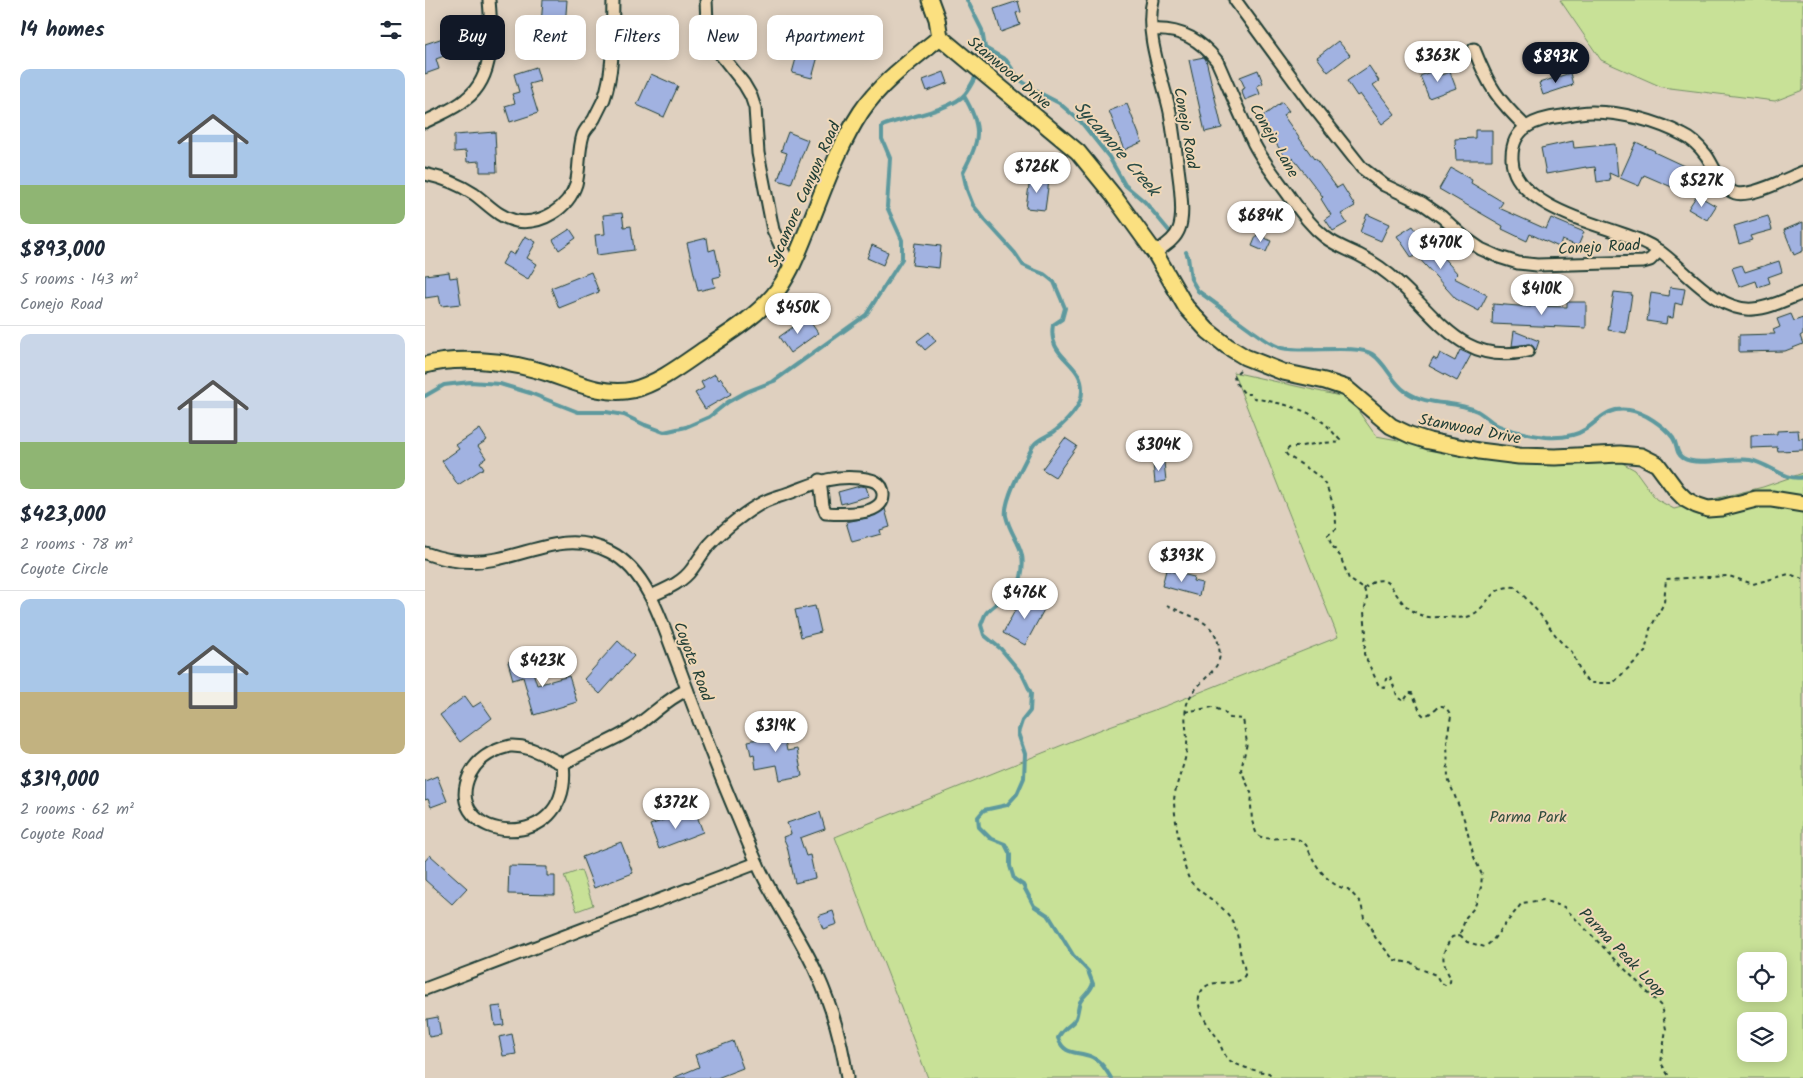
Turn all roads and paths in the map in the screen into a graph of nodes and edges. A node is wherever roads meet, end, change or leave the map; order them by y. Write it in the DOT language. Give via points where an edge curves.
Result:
graph roads {
  1 [pos="489,0"];
  2 [pos="613,0"];
  3 [pos="706,0"];
  4 [pos="930,0"];
  5 [pos="1153,0"];
  6 [pos="1235,0"];
  7 [pos="1152,30"];
  8 [pos="940,37"];
  9 [pos="1475,49"];
  10 [pos="425,122"];
  11 [pos="1526,127"];
  12 [pos="1803,172"];
  13 [pos="425,174"];
  14 [pos="1659,250"];
  15 [pos="1155,253"];
  16 [pos="791,268"];
  17 [pos="1803,293"];
  18 [pos="1528,351"];
  19 [pos="1252,360"];
  20 [pos="425,365"];
  21 [pos="820,480"];
  22 [pos="1803,504"];
  23 [pos="425,553"];
  24 [pos="1803,579"];
  25 [pos="1364,589"];
  26 [pos="651,596"];
  27 [pos="1167,605"];
  28 [pos="687,690"];
  29 [pos="1185,712"];
  30 [pos="563,764"];
  31 [pos="757,863"];
  32 [pos="1460,935"];
  33 [pos="425,990"];
  34 [pos="847,1078"];
  35 [pos="1273,1078"];
  36 [pos="1670,1078"];
  1 -- 10 [label="street" via="490,44 483,80 465,100"];
  2 -- 13 [label="street" via="609,82 594,119 583,134 575,184 562,206 541,219 515,220 493,211 461,186"];
  3 -- 16 [label="street" via="712,41 745,84 755,108 757,153 773,230"];
  4 -- 8 [label="main road"];
  5 -- 7 [label="street, Conejo Road"];
  6 -- 14 [label="street, Conejo Road" via="1362,168 1384,184 1422,203 1481,249 1499,257 1537,265 1643,262 1650,260"];
  7 -- 15 [label="street, Conejo Road" via="1153,50 1175,144 1181,194 1179,229"];
  7 -- 18 [label="street, Conejo Lane" via="1180,32 1209,50 1270,170 1305,217 1325,237 1381,268 1432,317 1475,349 1504,355"];
  8 -- 15 [label="main road, Stanwood Drive" via="1078,152"];
  8 -- 16 [label="main road, Sycamore Canyon Road" via="884,84 862,111 841,149"];
  9 -- 11 [label="street" via="1495,94"];
  11 -- 12 [label="street" via="1540,119 1591,112 1635,117 1684,135 1696,143 1725,186 1737,193 1750,193"];
  11 -- 14 [label="street, Conejo Road" via="1513,145 1511,158 1523,186 1557,210 1638,239"];
  14 -- 17 [label="street" via="1713,296 1734,307 1763,308"];
  15 -- 19 [label="main road, Stanwood Drive" via="1180,300 1191,313 1222,342"];
  16 -- 20 [label="main road, Sycamore Canyon Road" via="773,296 753,316 665,375 632,390 588,387 514,365 464,361"];
  19 -- 22 [label="main road, Stanwood Drive" via="1283,372 1346,388 1391,426 1429,441 1519,456 1641,456 1657,464 1685,499 1707,509 1756,498"];
  19 -- 25 [label="path" via="1234,376 1245,394 1289,406 1314,417 1340,440 1339,443 1289,448 1285,452 1323,482 1336,522 1334,532 1328,534 1331,544 1340,556 1349,579"];
  21 -- 21 [label="street" via="851,477 873,480 881,487 881,504 873,510 827,513"];
  21 -- 26 [label="street" via="764,502 709,545 679,582"];
  23 -- 26 [label="street, Coyote Road" via="467,562 497,559 555,544 582,543 619,557 636,572"];
  24 -- 25 [label="path" via="1789,574 1753,584 1729,576 1666,579 1664,603 1650,630 1645,652 1613,683 1590,684 1583,677 1572,652 1516,587 1507,586 1495,591 1483,608 1468,617 1424,616 1405,604 1393,586 1383,580 1373,581"];
  25 -- 32 [label="path" via="1367,598 1364,654 1379,686 1384,687 1390,676 1398,698 1403,701 1412,693 1424,716 1441,706 1446,707 1451,716 1447,738 1448,780 1482,875 1477,901 1465,916"];
  26 -- 28 [label="street, Coyote Road"];
  27 -- 29 [label="path" via="1201,620 1213,630 1218,640 1218,662 1190,698"];
  28 -- 30 [label="street" via="669,699 633,728"];
  28 -- 31 [label="street, Coyote Road"];
  29 -- 32 [label="path" via="1213,707 1230,718 1243,719 1247,743 1241,770 1252,795 1252,821 1257,835 1263,839 1291,838 1305,844 1326,877 1342,889 1348,889 1358,899 1375,937 1394,960 1415,964 1448,984 1451,978 1443,950 1452,937"];
  29 -- 35 [label="path" via="1186,757 1176,787 1174,811 1185,870 1191,882 1231,917 1237,928 1245,968 1245,975 1237,983 1215,982 1202,990 1200,1008 1230,1061 1269,1073"];
  30 -- 30 [label="street" via="526,747 510,746 482,758 466,785 467,800 473,814 485,824 507,830 524,829 539,822 554,809 562,793"];
  31 -- 33 [label="street"];
  31 -- 34 [label="street, Coyote Road" via="817,973 830,1004"];
  32 -- 36 [label="path, Parma Peak Loop" via="1467,942 1485,946 1522,903 1543,900 1564,907 1661,1006 1666,1029 1661,1063"];
}
